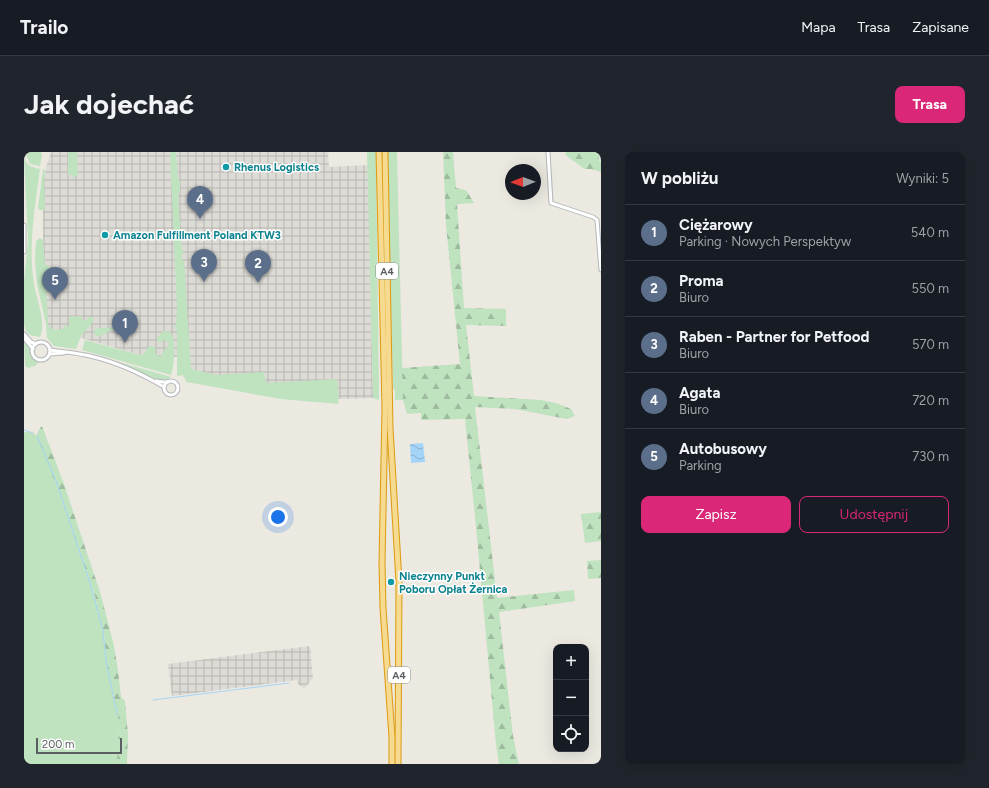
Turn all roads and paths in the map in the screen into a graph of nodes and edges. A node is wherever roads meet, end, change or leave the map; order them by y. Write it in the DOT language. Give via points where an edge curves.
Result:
graph roads {
  1 [pos="379,152"];
  2 [pos="384,152"];
  3 [pos="548,152"];
  4 [pos="24,225"];
  5 [pos="24,252"];
  6 [pos="601,270"];
  7 [pos="24,334"];
  8 [pos="24,338"];
  9 [pos="36,344"];
  10 [pos="33,349"];
  11 [pos="50,352"];
  12 [pos="154,380"];
  13 [pos="168,382"];
  14 [pos="164,388"];
  15 [pos="387,400"];
  16 [pos="388,408"];
  17 [pos="392,764"];
  18 [pos="398,764"];
  1 -- 15 [label="highway, A4"];
  2 -- 15 [label="highway, A4"];
  3 -- 6 [label="street" via="550,203 597,220"];
  4 -- 5 [label="street"];
  7 -- 9 [label="street"];
  8 -- 10 [label="street"];
  9 -- 10 [label="street"];
  9 -- 11 [label="street" via="44,343"];
  10 -- 11 [label="street" via="33,355 37,359 43,360"];
  11 -- 12 [label="street" via="99,358"];
  12 -- 13 [label="street"];
  12 -- 14 [label="street"];
  13 -- 14 [label="street"];
  13 -- 14 [label="street" via="176,382 178,392 169,394"];
  15 -- 16 [label="highway, A4"];
  16 -- 17 [label="highway, A4" via="382,563"];
  16 -- 18 [label="highway, A4" via="400,582"];
}
